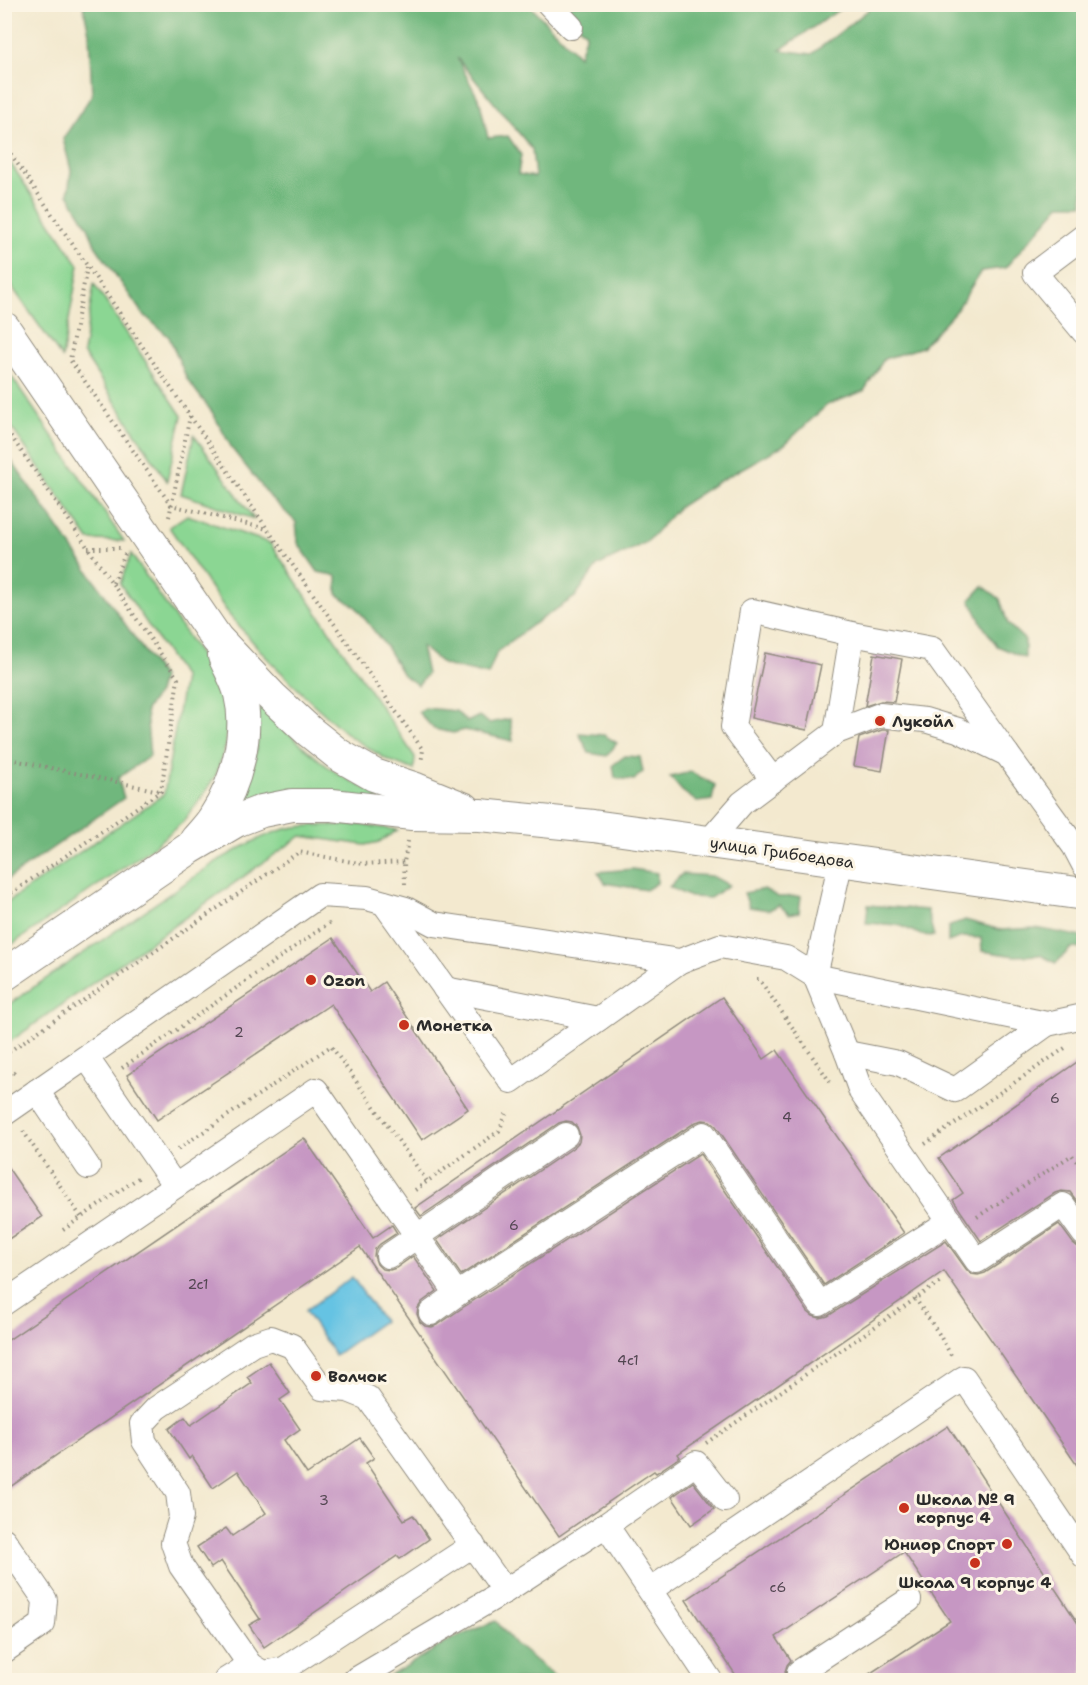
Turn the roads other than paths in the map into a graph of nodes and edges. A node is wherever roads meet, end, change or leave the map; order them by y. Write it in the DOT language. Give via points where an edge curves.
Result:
graph roads {
  1 [pos="549,4"];
  2 [pos="570,27"];
  3 [pos="1083,236"];
  4 [pos="4,328"];
  5 [pos="1083,332"];
  6 [pos="852,634"];
  7 [pos="217,639"];
  8 [pos="836,732"];
  9 [pos="1007,754"];
  10 [pos="773,780"];
  11 [pos="414,802"];
  12 [pos="709,841"];
  13 [pos="190,848"];
  14 [pos="841,860"];
  15 [pos="1083,865"];
  16 [pos="1083,894"];
  17 [pos="395,906"];
  18 [pos="680,961"];
  19 [pos="4,975"];
  20 [pos="815,976"];
  21 [pos="445,988"];
  22 [pos="1083,1017"];
  23 [pos="598,1019"];
  24 [pos="1047,1024"];
  25 [pos="847,1053"];
  26 [pos="87,1058"];
  27 [pos="38,1091"];
  28 [pos="12,1120"];
  29 [pos="566,1135"];
  30 [pos="88,1167"];
  31 [pos="175,1186"];
  32 [pos="959,1218"];
  33 [pos="1083,1234"];
  34 [pos="417,1236"];
  35 [pos="388,1256"];
  36 [pos="457,1294"];
  37 [pos="4,1303"];
  38 [pos="431,1313"];
  39 [pos="725,1500"];
  40 [pos="606,1525"];
  41 [pos="4,1540"];
  42 [pos="473,1545"];
  43 [pos="1083,1556"];
  44 [pos="650,1590"];
  45 [pos="505,1591"];
  46 [pos="909,1600"];
  47 [pos="4,1651"];
  48 [pos="250,1665"];
  49 [pos="799,1672"];
  50 [pos="226,1680"];
  51 [pos="355,1680"];
  52 [pos="710,1680"];
  1 -- 2 [label="street"];
  3 -- 5 [label="street" via="1035,273"];
  4 -- 7 [label="main road"];
  6 -- 8 [label="street"];
  6 -- 9 [label="street" via="932,649"];
  6 -- 10 [label="street" via="752,611 733,727"];
  7 -- 11 [label="main road" via="310,732"];
  7 -- 13 [label="main road" via="240,693 241,752 214,818"];
  8 -- 9 [label="street" via="880,715 925,720 958,730"];
  8 -- 10 [label="street"];
  9 -- 15 [label="street" via="1074,846"];
  10 -- 12 [label="street" via="742,803"];
  11 -- 12 [label="main road, улица Грибоедова" via="480,815"];
  11 -- 13 [label="main road" via="292,805 262,811"];
  12 -- 14 [label="main road, улица Грибоедова"];
  13 -- 19 [label="main road"];
  14 -- 16 [label="main road, улица Грибоедова"];
  14 -- 20 [label="street"];
  17 -- 18 [label="street" via="434,924"];
  17 -- 21 [label="street"];
  17 -- 26 [label="street" via="367,898 320,895"];
  18 -- 20 [label="street" via="720,946 786,958"];
  18 -- 23 [label="street"];
  20 -- 24 [label="street"];
  20 -- 25 [label="street"];
  21 -- 23 [label="street"];
  21 -- 23 [label="street" via="511,1082"];
  22 -- 24 [label="street"];
  24 -- 25 [label="street" via="955,1090 898,1063"];
  25 -- 32 [label="street" via="861,1092"];
  26 -- 27 [label="street"];
  26 -- 31 [label="street"];
  27 -- 28 [label="street"];
  27 -- 30 [label="street"];
  29 -- 34 [label="street"];
  31 -- 34 [label="street" via="316,1090"];
  31 -- 37 [label="street"];
  32 -- 33 [label="street" via="977,1261 1063,1205"];
  32 -- 36 [label="street" via="820,1304 704,1134"];
  34 -- 35 [label="street"];
  34 -- 36 [label="street"];
  36 -- 38 [label="street"];
  39 -- 40 [label="street" via="696,1463"];
  40 -- 44 [label="street"];
  40 -- 45 [label="street"];
  41 -- 47 [label="street" via="45,1600 43,1624"];
  42 -- 45 [label="street"];
  42 -- 48 [label="street" via="284,1669 263,1673"];
  42 -- 48 [label="street" via="368,1398 348,1390 322,1388 292,1346 271,1338 253,1344 157,1408 142,1424 144,1441 178,1493 181,1517 172,1543 181,1566"];
  43 -- 44 [label="street" via="964,1378"];
  44 -- 52 [label="street"];
  45 -- 51 [label="street"];
  46 -- 49 [label="street"];
  48 -- 50 [label="street"];
}
